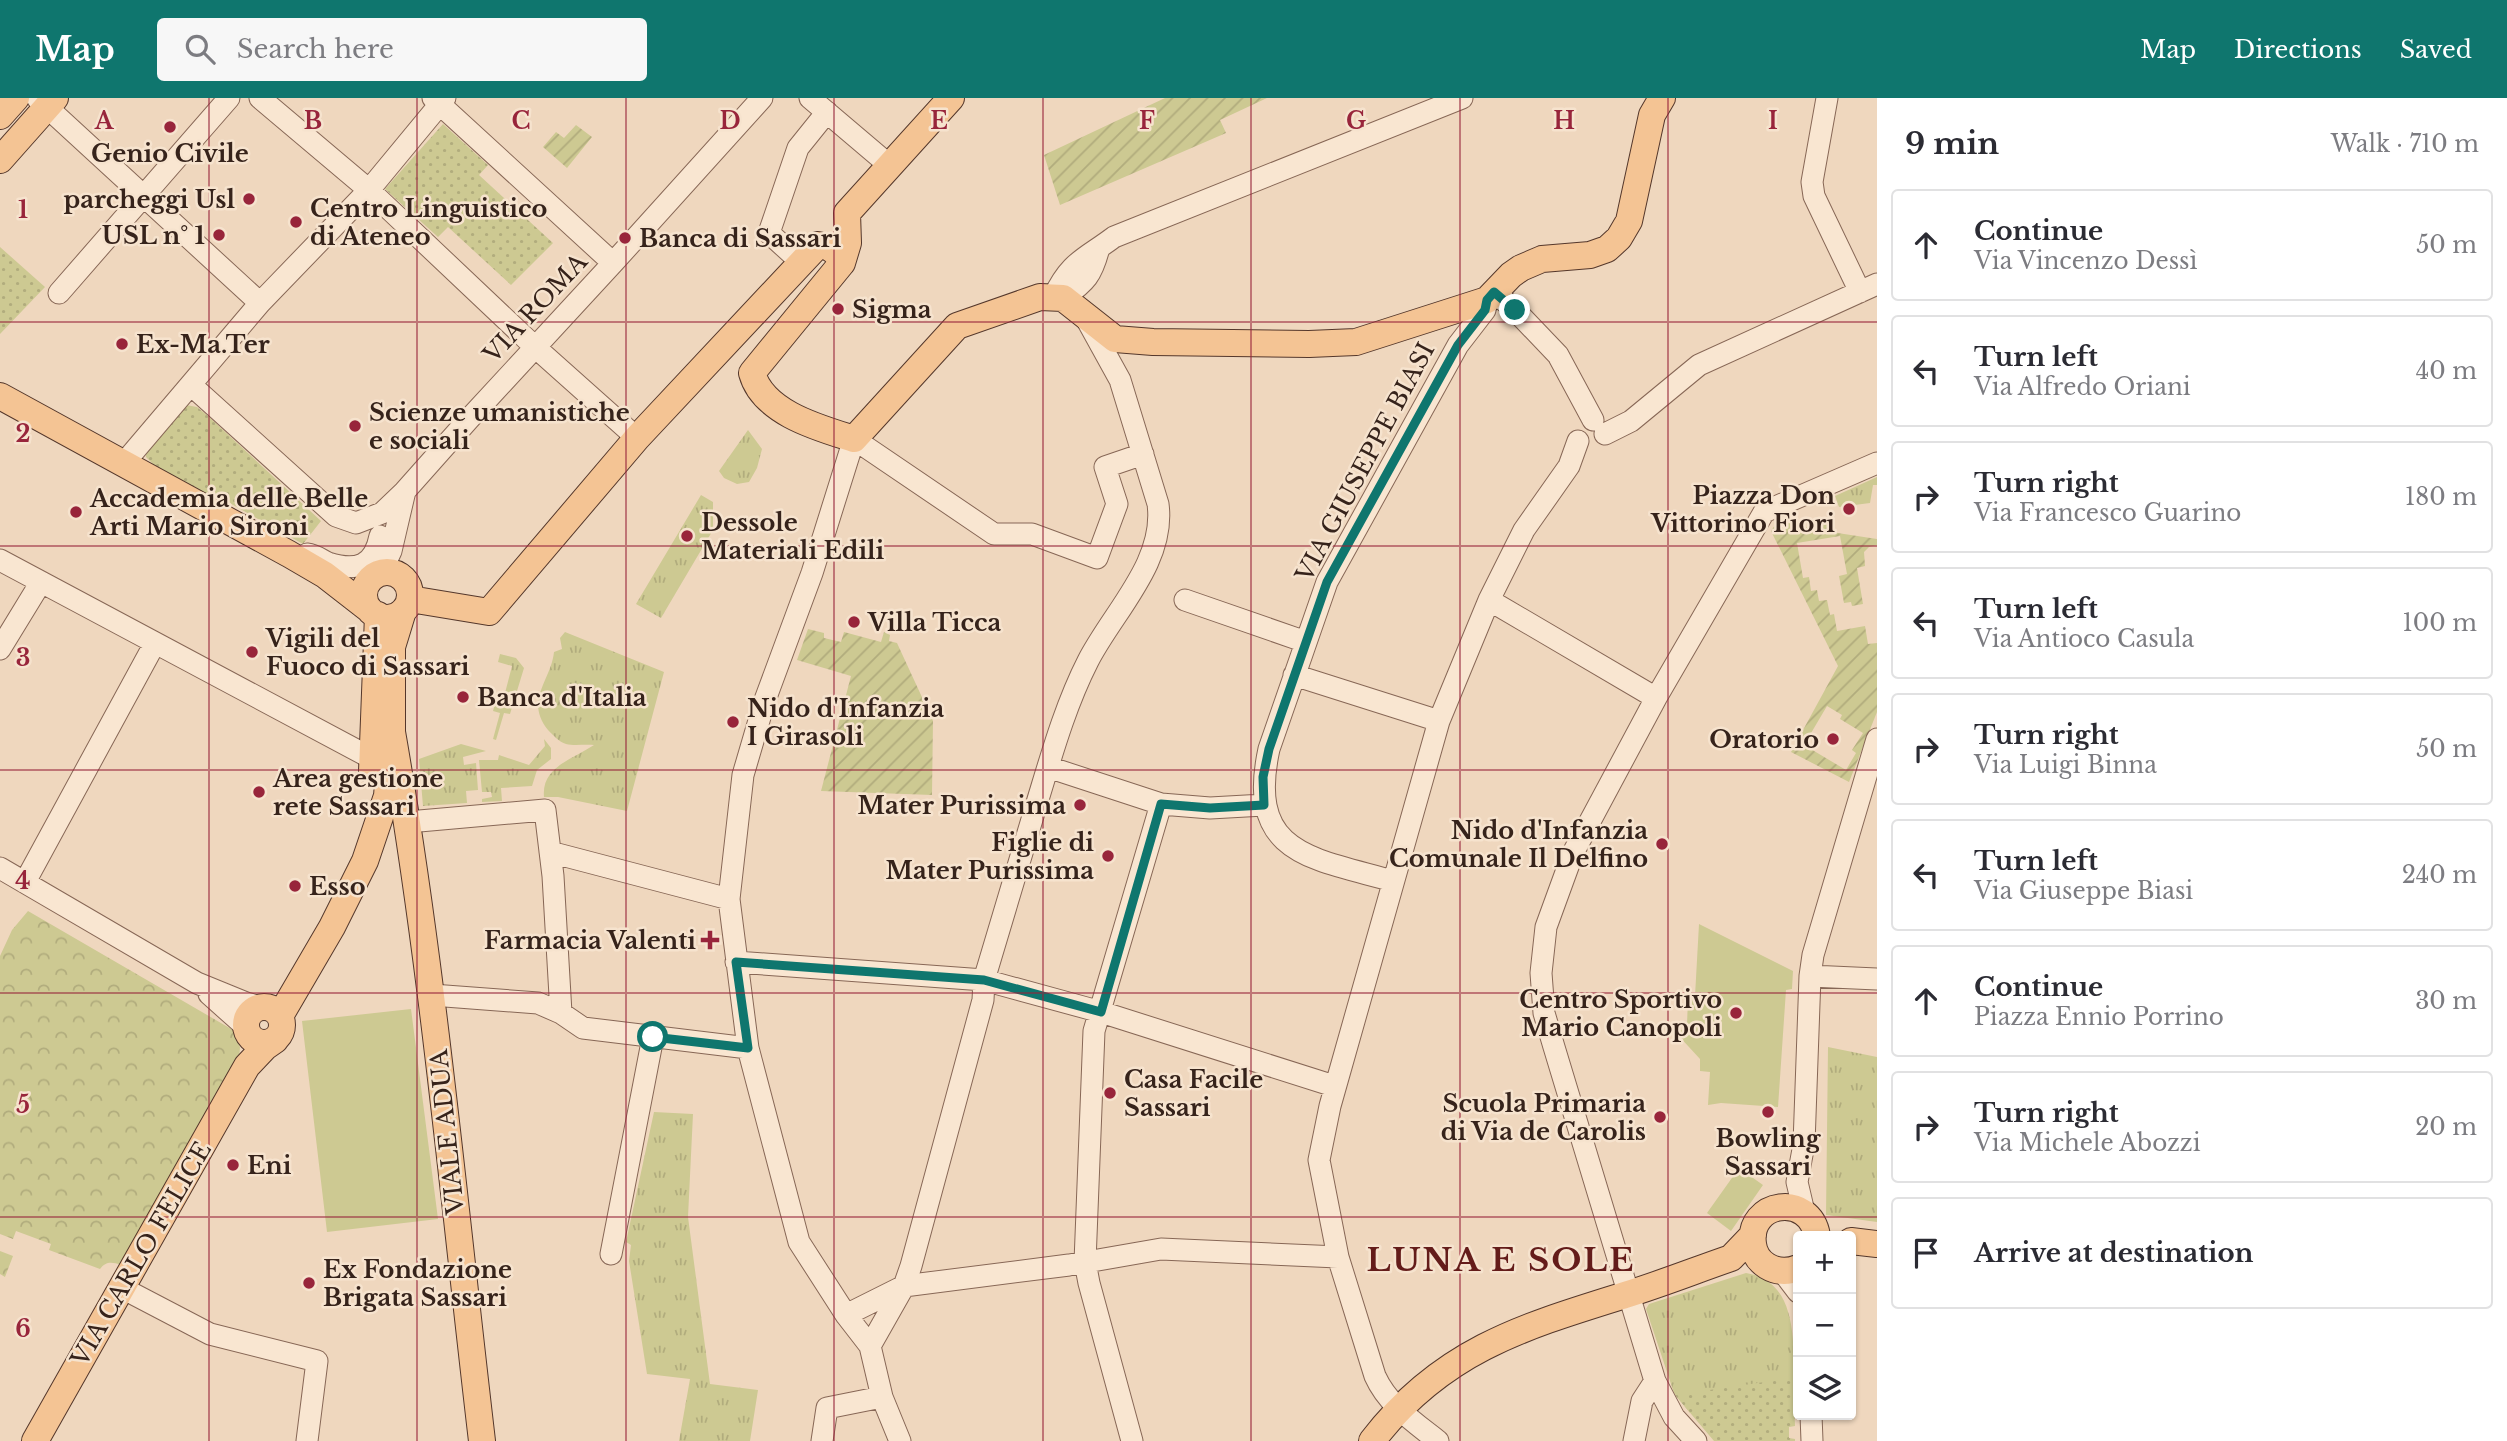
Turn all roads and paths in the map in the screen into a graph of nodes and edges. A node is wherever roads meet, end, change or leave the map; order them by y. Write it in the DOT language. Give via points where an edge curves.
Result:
graph roads {
  1 [pos="16,98"];
  2 [pos="229,98"];
  3 [pos="260,98"];
  4 [pos="762,98"];
  5 [pos="810,98"];
  6 [pos="951,98"];
  7 [pos="1462,98"];
  8 [pos="1662,98"];
  9 [pos="1827,98"];
  10 [pos="439,100"];
  11 [pos="46,101"];
  12 [pos="827,112"];
  13 [pos="0,116"];
  14 [pos="0,160"];
  15 [pos="889,165"];
  16 [pos="369,190"];
  17 [pos="145,196"];
  18 [pos="810,254"];
  19 [pos="613,263"];
  20 [pos="842,264"];
  21 [pos="1868,288"];
  22 [pos="60,293"];
  23 [pos="1491,296"];
  24 [pos="260,303"];
  25 [pos="1066,303"];
  26 [pos="535,347"];
  27 [pos="191,385"];
  28 [pos="0,396"];
  29 [pos="1596,431"];
  30 [pos="637,438"];
  31 [pos="854,439"];
  32 [pos="1143,454"];
  33 [pos="124,463"];
  34 [pos="1877,463"];
  35 [pos="405,491"];
  36 [pos="382,513"];
  37 [pos="289,554"];
  38 [pos="0,560"];
  39 [pos="379,574"];
  40 [pos="41,582"];
  41 [pos="1185,600"];
  42 [pos="1489,600"];
  43 [pos="390,609"];
  44 [pos="155,642"];
  45 [pos="1306,642"];
  46 [pos="0,649"];
  47 [pos="1294,676"];
  48 [pos="1656,698"];
  49 [pos="1439,721"];
  50 [pos="392,732"];
  51 [pos="1876,745"];
  52 [pos="373,759"];
  53 [pos="1048,767"];
  54 [pos="1161,804"];
  55 [pos="1264,805"];
  56 [pos="408,822"];
  57 [pos="550,852"];
  58 [pos="0,868"];
  59 [pos="1393,881"];
  60 [pos="25,882"];
  61 [pos="729,899"];
  62 [pos="736,962"];
  63 [pos="1810,976"];
  64 [pos="1877,979"];
  65 [pos="984,980"];
  66 [pos="432,995"];
  67 [pos="1101,1012"];
  68 [pos="561,1013"];
  69 [pos="264,1022"];
  70 [pos="653,1037"];
  71 [pos="748,1048"];
  72 [pos="1334,1086"];
  73 [pos="1797,1182"];
  74 [pos="1774,1208"];
  75 [pos="1810,1223"];
  76 [pos="1826,1231"];
  77 [pos="1753,1235"];
  78 [pos="1856,1242"];
  79 [pos="1877,1244"];
  80 [pos="611,1254"];
  81 [pos="1338,1257"];
  82 [pos="1731,1258"];
  83 [pos="1085,1262"];
  84 [pos="1785,1273"];
  85 [pos="904,1286"];
  86 [pos="122,1289"];
  87 [pos="1628,1294"];
  88 [pos="846,1315"];
  89 [pos="870,1346"];
  90 [pos="1655,1381"];
  91 [pos="882,1397"];
  92 [pos="1399,1410"];
  93 [pos="1811,1420"];
  94 [pos="35,1441"];
  95 [pos="307,1441"];
  96 [pos="482,1441"];
  97 [pos="822,1441"];
  98 [pos="900,1441"];
  99 [pos="1132,1441"];
  100 [pos="1372,1441"];
  101 [pos="1438,1441"];
  102 [pos="1634,1441"];
  103 [pos="1696,1441"];
  104 [pos="1812,1441"];
  1 -- 13 [label="main road"];
  2 -- 17 [label="street"];
  3 -- 16 [label="street"];
  4 -- 19 [label="street, VIA ROMA"];
  5 -- 12 [label="street"];
  6 -- 15 [label="main road"];
  7 -- 25 [label="street" via="1115,237 1078,260 1060,283"];
  8 -- 23 [label="main road" via="1652,115 1629,221 1619,239 1590,255 1542,259 1511,275"];
  9 -- 21 [label="street" via="1814,166 1814,196"];
  10 -- 16 [label="street"];
  10 -- 19 [label="street"];
  11 -- 14 [label="main road"];
  11 -- 17 [label="street"];
  12 -- 15 [label="street"];
  12 -- 18 [label="street" via="798,148 769,233"];
  15 -- 20 [label="main road" via="847,213 848,243"];
  16 -- 24 [label="street"];
  16 -- 26 [label="street"];
  17 -- 22 [label="street"];
  17 -- 24 [label="street"];
  18 -- 20 [label="main road" via="829,247"];
  18 -- 30 [label="main road"];
  19 -- 26 [label="street, VIA ROMA"];
  20 -- 31 [label="main road" via="752,373 756,387 800,421"];
  21 -- 29 [label="street" via="1699,365 1631,421"];
  23 -- 25 [label="main road" via="1356,342 1309,344 1115,339"];
  23 -- 29 [label="street" via="1515,310 1558,355"];
  23 -- 45 [label="street, VIA GIUSEPPE BIASI" via="1458,345 1327,582"];
  24 -- 27 [label="street"];
  25 -- 31 [label="main road" via="1040,297 957,326"];
  25 -- 32 [label="street" via="1099,340 1120,380"];
  26 -- 30 [label="street"];
  26 -- 35 [label="street, VIA ROMA"];
  27 -- 33 [label="street"];
  27 -- 36 [label="street" via="336,516 356,523"];
  28 -- 33 [label="main road"];
  29 -- 42 [label="street" via="1524,530"];
  30 -- 43 [label="main road" via="489,612"];
  31 -- 32 [label="street" via="994,534 1032,534 1097,558 1117,504 1105,467"];
  31 -- 61 [label="street" via="743,775"];
  32 -- 53 [label="street" via="1158,503 1156,542 1086,665"];
  33 -- 37 [label="main road"];
  34 -- 48 [label="street" via="1764,512"];
  35 -- 36 [label="street"];
  35 -- 39 [label="street, VIA ROMA" via="391,551"];
  36 -- 37 [label="street" via="377,552 363,564 349,566 328,563 312,554"];
  37 -- 39 [label="main road" via="344,574"];
  37 -- 43 [label="main road"];
  38 -- 40 [label="street"];
  39 -- 43 [label="main road" via="372,578 365,597"];
  39 -- 43 [label="main road" via="391,572 404,579 410,591"];
  40 -- 44 [label="street"];
  40 -- 46 [label="street"];
  41 -- 45 [label="street"];
  42 -- 48 [label="street"];
  42 -- 49 [label="street"];
  43 -- 50 [label="main road"];
  43 -- 52 [label="main road, VIA CARLO FELICE"];
  44 -- 52 [label="street"];
  44 -- 60 [label="street"];
  45 -- 47 [label="street, VIA GIUSEPPE BIASI"];
  47 -- 49 [label="street"];
  47 -- 55 [label="street, VIA GIUSEPPE BIASI" via="1269,749"];
  48 -- 87 [label="street" via="1573,853 1546,927 1541,972 1544,1013"];
  49 -- 59 [label="street"];
  50 -- 56 [label="main road, VIALE ADUA"];
  50 -- 69 [label="main road, VIA CARLO FELICE" via="387,796 365,861 332,928"];
  51 -- 63 [label="street"];
  52 -- 69 [label="main road, VIA CARLO FELICE" via="370,792 353,844 324,912"];
  53 -- 54 [label="street"];
  53 -- 65 [label="street"];
  54 -- 55 [label="street" via="1210,808"];
  54 -- 67 [label="street"];
  55 -- 59 [label="street" via="1274,827 1307,857"];
  56 -- 57 [label="street" via="545,810"];
  56 -- 66 [label="main road, VIALE ADUA"];
  57 -- 61 [label="street"];
  57 -- 68 [label="street"];
  58 -- 60 [label="street"];
  59 -- 72 [label="street"];
  60 -- 69 [label="street" via="197,983 246,1003"];
  61 -- 62 [label="street"];
  62 -- 65 [label="street"];
  62 -- 71 [label="street"];
  63 -- 64 [label="street"];
  63 -- 73 [label="street" via="1804,1144"];
  65 -- 67 [label="street"];
  65 -- 85 [label="street" via="983,1000"];
  66 -- 68 [label="street" via="538,1003"];
  66 -- 96 [label="main road, VIALE ADUA"];
  67 -- 72 [label="street"];
  67 -- 83 [label="street" via="1094,1031"];
  68 -- 70 [label="street" via="583,1028"];
  69 -- 86 [label="main road, VIA CARLO FELICE" via="265,1047 247,1066"];
  70 -- 71 [label="street"];
  70 -- 80 [label="street"];
  71 -- 88 [label="street" via="799,1242"];
  72 -- 81 [label="street" via="1319,1160"];
  73 -- 74 [label="street"];
  73 -- 75 [label="street"];
  74 -- 75 [label="main road" via="1784,1206"];
  74 -- 77 [label="main road" via="1758,1220"];
  75 -- 76 [label="main road"];
  77 -- 82 [label="main road"];
  77 -- 84 [label="main road" via="1754,1249"];
  78 -- 79 [label="main road"];
  81 -- 83 [label="street" via="1161,1249"];
  81 -- 92 [label="street" via="1375,1376"];
  82 -- 84 [label="main road"];
  82 -- 87 [label="main road"];
  83 -- 85 [label="street"];
  83 -- 99 [label="street"];
  85 -- 88 [label="street"];
  85 -- 89 [label="street"];
  86 -- 94 [label="main road, VIA CARLO FELICE"];
  86 -- 95 [label="street" via="210,1334 317,1361"];
  87 -- 90 [label="street"];
  87 -- 92 [label="main road" via="1501,1337 1424,1384"];
  88 -- 89 [label="street"];
  89 -- 91 [label="street"];
  90 -- 102 [label="street" via="1642,1401"];
  90 -- 103 [label="street" via="1674,1417"];
  91 -- 97 [label="street" via="827,1408"];
  91 -- 98 [label="street"];
  92 -- 100 [label="main road"];
  92 -- 101 [label="street"];
  93 -- 104 [label="street"];
}
